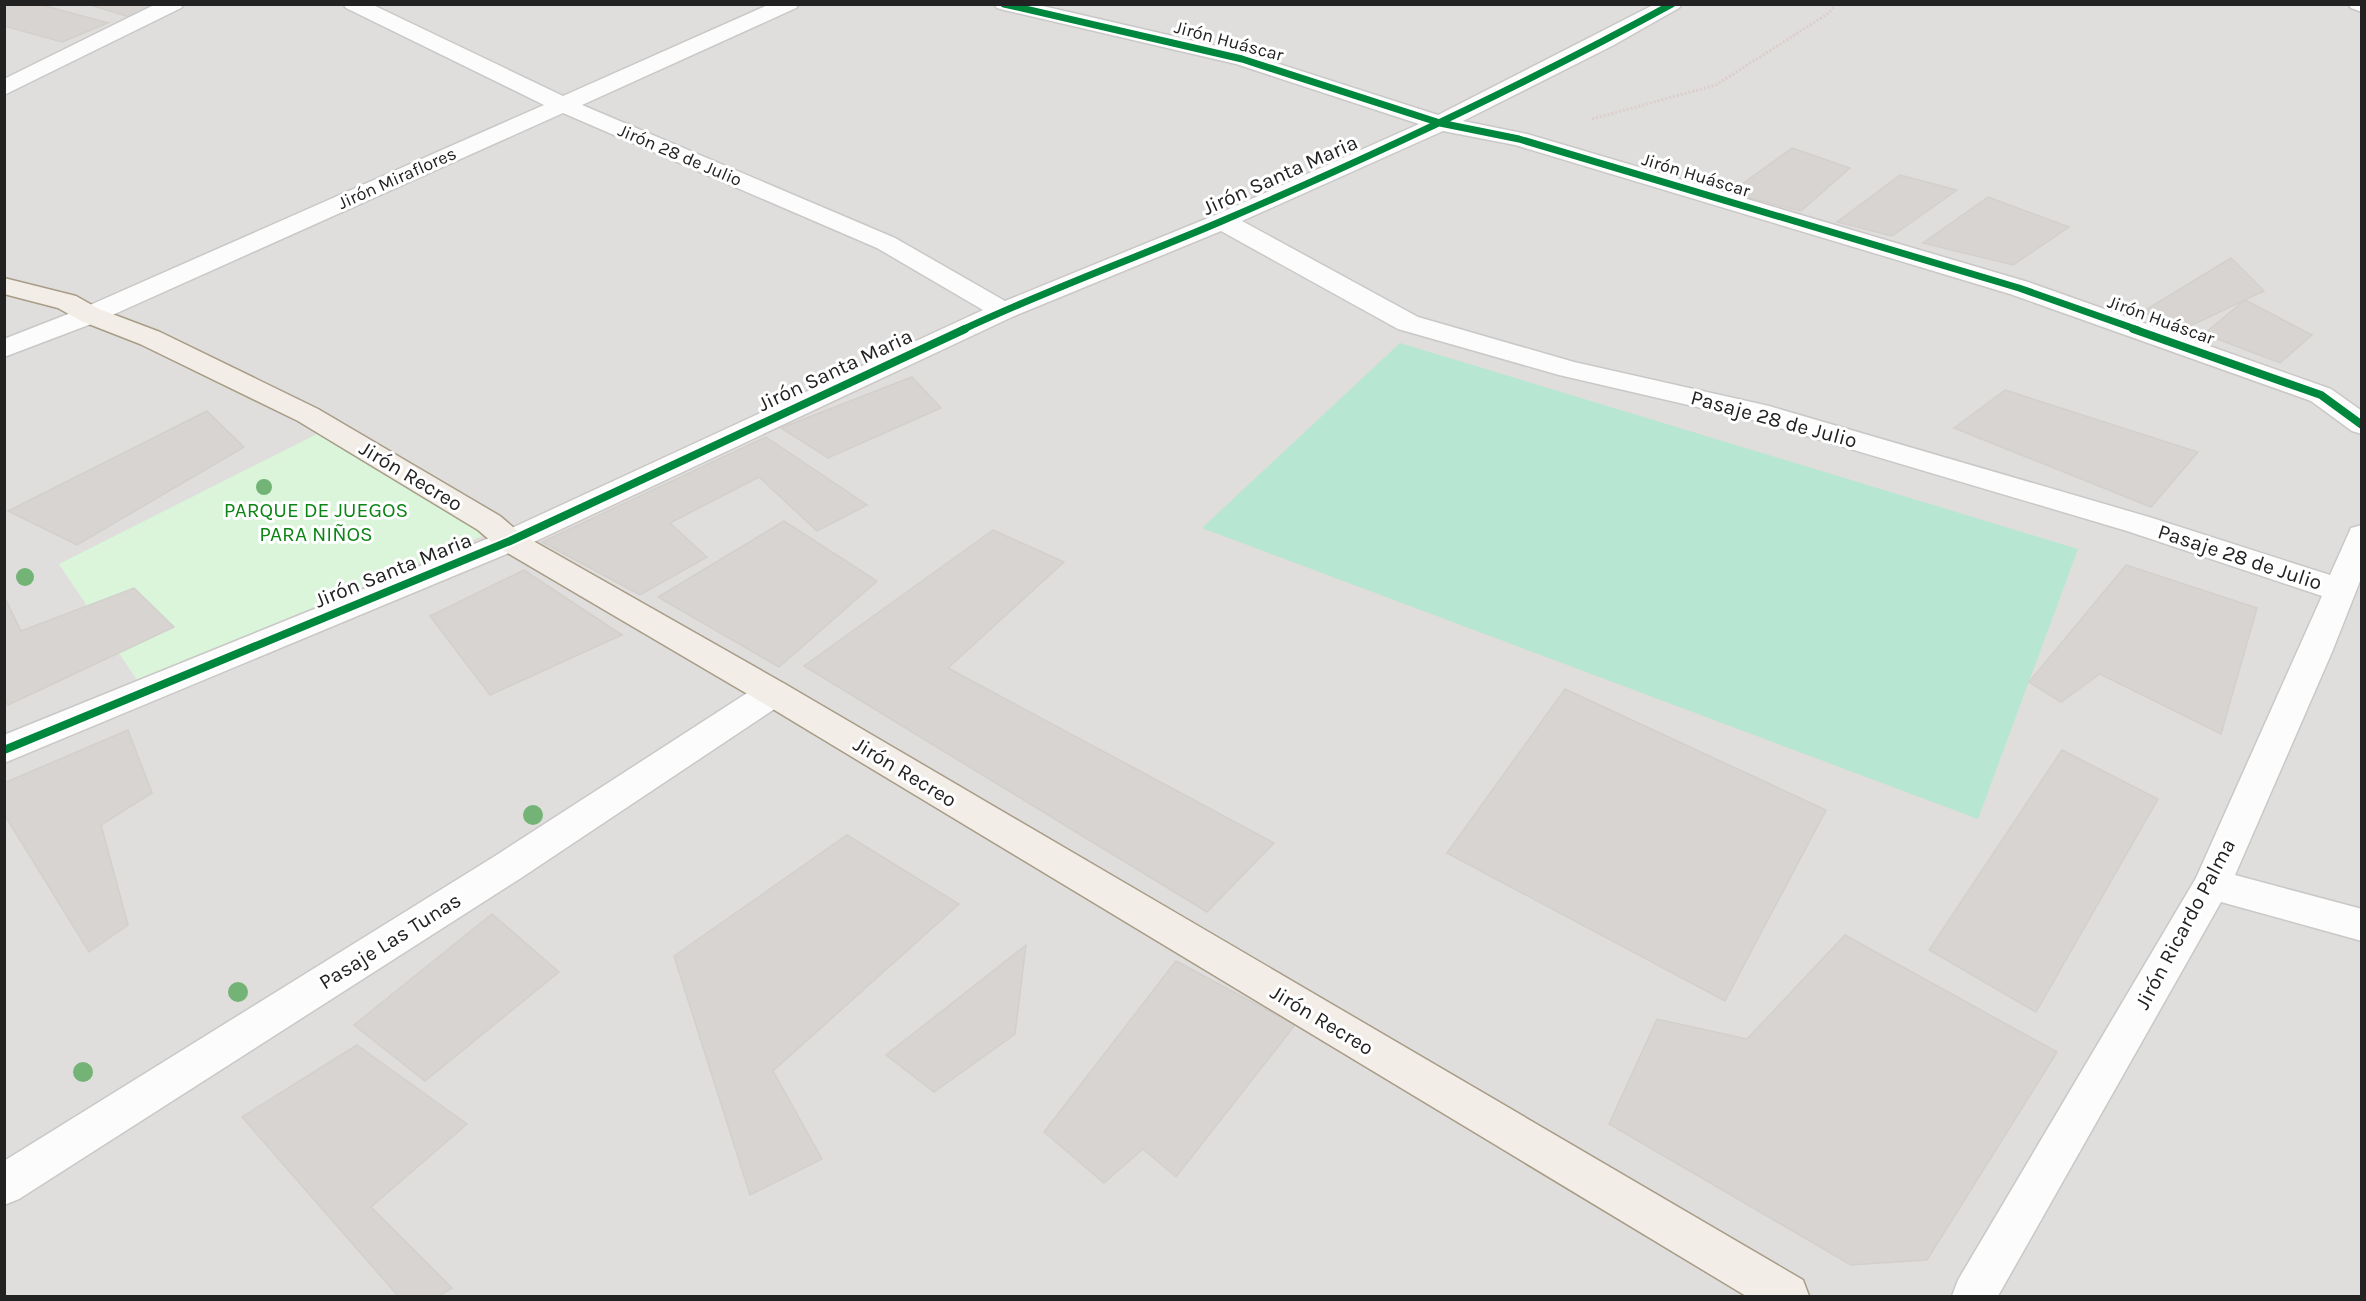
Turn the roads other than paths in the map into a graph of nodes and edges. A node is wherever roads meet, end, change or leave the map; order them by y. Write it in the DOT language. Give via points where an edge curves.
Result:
graph roads {
  1 [pos="174,4"];
  2 [pos="353,4"];
  3 [pos="789,4"];
  4 [pos="1004,4"];
  5 [pos="1672,4"];
  6 [pos="4,88"];
  7 [pos="563,105"];
  8 [pos="1440,123"];
  9 [pos="1222,221"];
  10 [pos="4,286"];
  11 [pos="1003,311"];
  12 [pos="90,315"];
  13 [pos="4,349"];
  14 [pos="2361,425"];
  15 [pos="2361,534"];
  16 [pos="510,541"];
  17 [pos="2340,590"];
  18 [pos="773,693"];
  19 [pos="4,750"];
  20 [pos="2212,884"];
  21 [pos="2361,925"];
  22 [pos="4,1185"];
  23 [pos="1787,1296"];
  24 [pos="1974,1296"];
  1 -- 6 [label="street"];
  2 -- 7 [label="street, Jirón 28 de Julio"];
  3 -- 7 [label="street, Jirón Miraflores"];
  4 -- 8 [label="street, Jirón Huáscar" via="1242,58"];
  5 -- 8 [label="street, Jirón Santa Maria"];
  7 -- 11 [label="street, Jirón 28 de Julio" via="886,243"];
  7 -- 12 [label="street, Jirón Miraflores"];
  8 -- 9 [label="street, Jirón Santa Maria"];
  8 -- 14 [label="street, Jirón Huáscar" via="1519,139 2037,294 2321,395"];
  9 -- 11 [label="street, Jirón Santa Maria"];
  9 -- 17 [label="street, Pasaje 28 de Julio" via="1408,322 1569,369 1759,412 2138,524"];
  10 -- 12 [label="main road, Jirón Recreo" via="67,302"];
  11 -- 16 [label="street, Jirón Santa Maria"];
  12 -- 13 [label="street, Jirón Miraflores"];
  12 -- 16 [label="main road, Jirón Recreo" via="150,338 308,415 489,523"];
  15 -- 17 [label="street, Jirón Ricardo Palma"];
  16 -- 18 [label="main road, Jirón Recreo"];
  16 -- 19 [label="street, Jirón Santa Maria"];
  17 -- 20 [label="street, Jirón Ricardo Palma"];
  18 -- 22 [label="street, Pasaje Las Tunas" via="508,867"];
  18 -- 23 [label="main road, Jirón Recreo"];
  20 -- 21 [label="street"];
  20 -- 24 [label="street, Jirón Ricardo Palma"];
}
